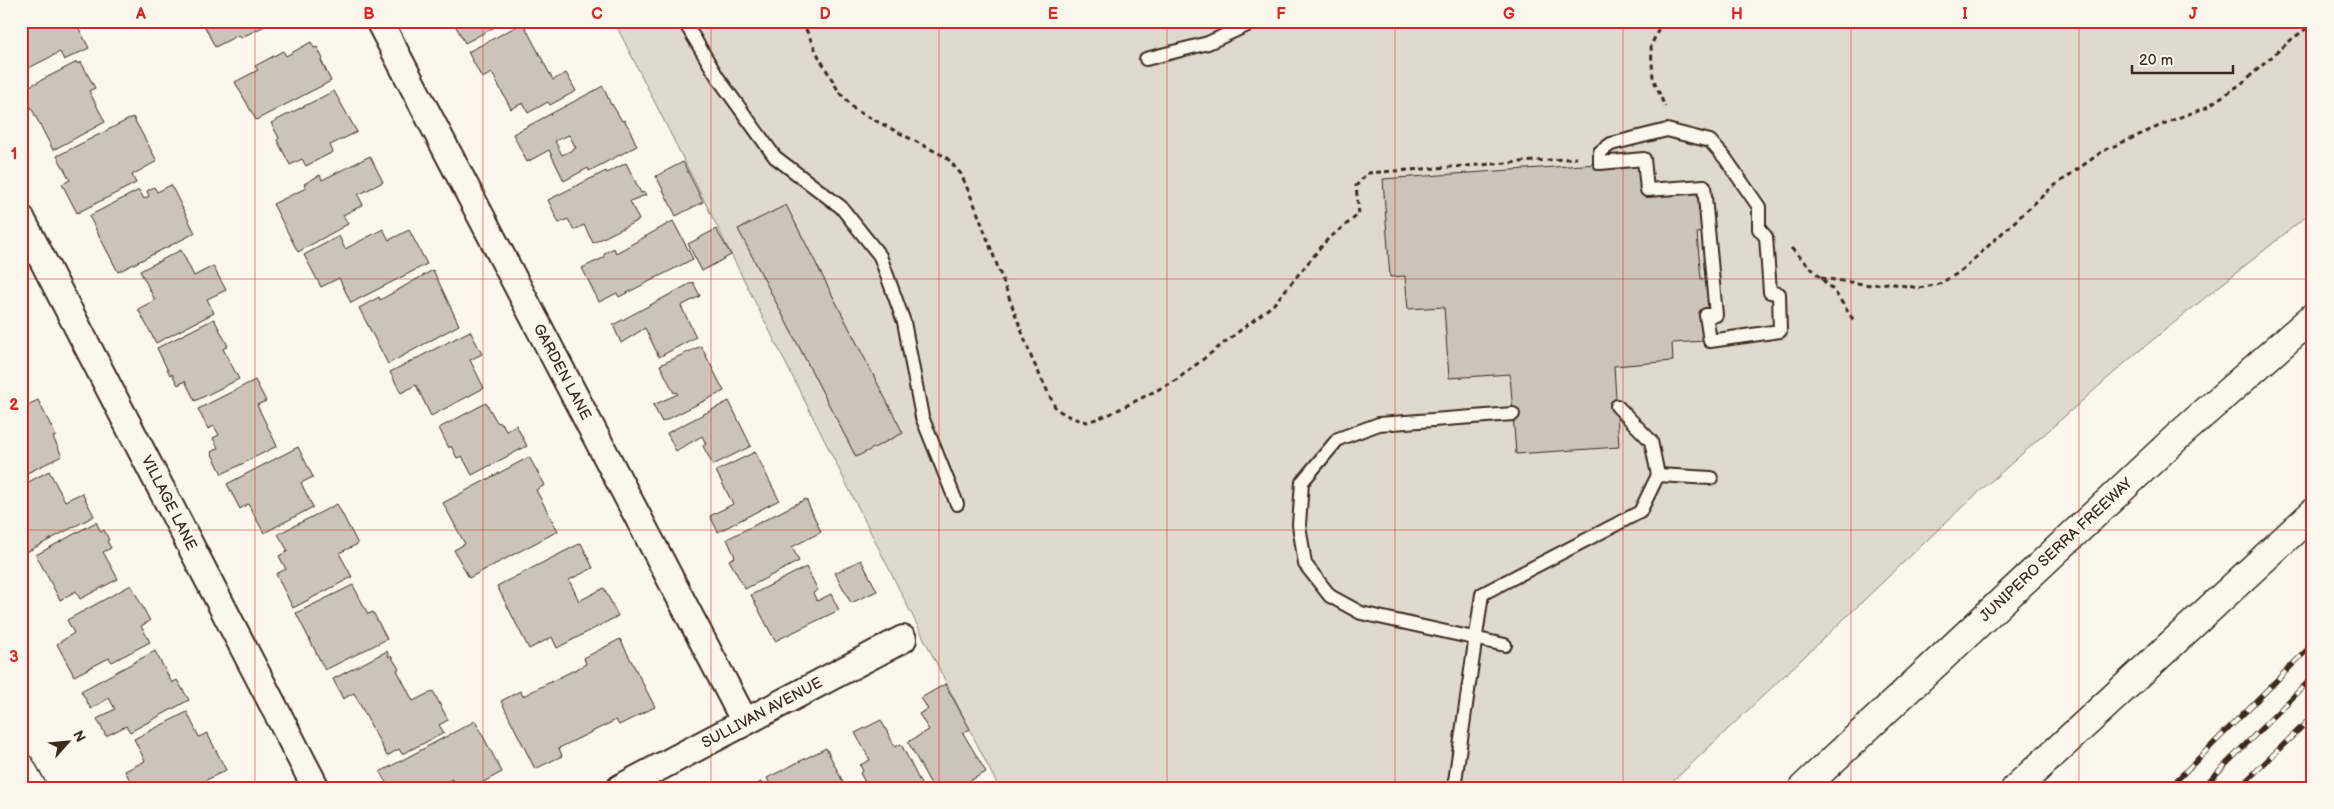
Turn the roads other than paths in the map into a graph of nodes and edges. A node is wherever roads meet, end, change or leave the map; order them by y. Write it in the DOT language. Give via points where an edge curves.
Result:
graph roads {
  1 [pos="379,21"];
  2 [pos="684,21"];
  3 [pos="1256,21"];
  4 [pos="1146,58"];
  5 [pos="1600,156"];
  6 [pos="21,218"];
  7 [pos="2313,317"];
  8 [pos="1617,406"];
  9 [pos="1513,414"];
  10 [pos="1658,475"];
  11 [pos="1711,478"];
  12 [pos="957,504"];
  13 [pos="2313,513"];
  14 [pos="1475,638"];
  15 [pos="904,639"];
  16 [pos="1505,645"];
  17 [pos="745,722"];
  18 [pos="21,768"];
  19 [pos="32,788"];
  20 [pos="316,788"];
  21 [pos="620,788"];
  22 [pos="1454,788"];
  23 [pos="1803,788"];
  24 [pos="2016,788"];
  1 -- 17 [label="street, GARDEN LANE"];
  2 -- 12 [label="lane" via="718,78 775,157 841,207 880,256 904,322 922,417"];
  3 -- 4 [label="lane" via="1208,43"];
  5 -- 5 [label="lane" via="1600,163 1644,158 1647,190 1704,186 1716,314 1706,315 1710,341 1780,331 1779,294 1770,292 1766,237 1758,229 1759,207 1726,158 1710,141 1667,130 1611,144 1600,152"];
  6 -- 20 [label="street, VILLAGE LANE"];
  7 -- 23 [label="main road, JUNIPERO SERRA FREEWAY" via="2177,437"];
  8 -- 10 [label="lane" via="1651,441"];
  9 -- 14 [label="lane" via="1379,424 1338,439 1302,482 1299,525 1305,564 1330,596 1361,613"];
  10 -- 11 [label="lane"];
  10 -- 14 [label="lane" via="1640,512 1482,594"];
  13 -- 24 [label="main road"];
  14 -- 16 [label="lane"];
  14 -- 22 [label="lane"];
  15 -- 17 [label="street, SULLIVAN AVENUE"];
  17 -- 21 [label="street, SULLIVAN AVENUE"];
  18 -- 19 [label="main road"];
}
